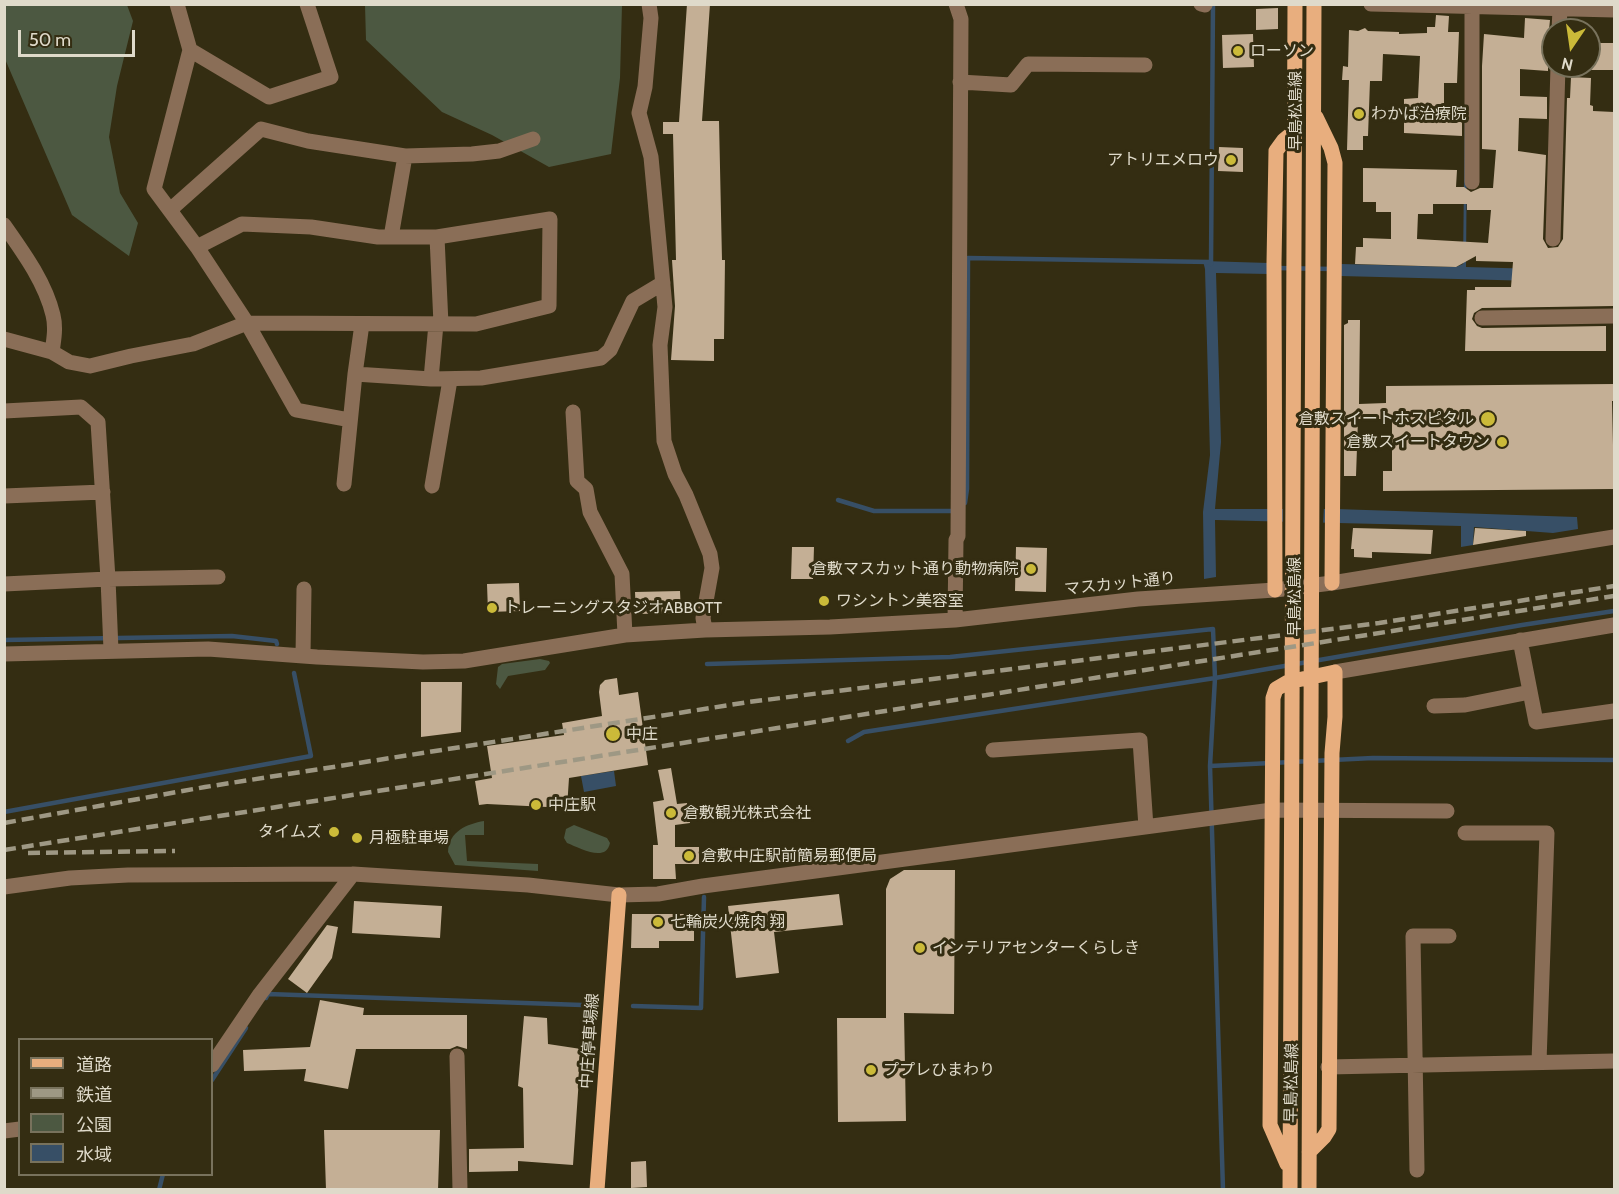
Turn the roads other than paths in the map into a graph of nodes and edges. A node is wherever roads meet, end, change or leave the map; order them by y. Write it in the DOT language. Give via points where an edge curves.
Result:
graph roads {
  1 [pos="177,4"];
  2 [pos="307,4"];
  3 [pos="649,4"];
  4 [pos="956,4"];
  5 [pos="1295,4"];
  6 [pos="1314,4"];
  7 [pos="1371,4"];
  8 [pos="1472,5"];
  9 [pos="1560,9"];
  10 [pos="1614,9"];
  11 [pos="1560,18"];
  12 [pos="190,50"];
  13 [pos="1145,65"];
  14 [pos="1558,78"];
  15 [pos="960,82"];
  16 [pos="1314,115"];
  17 [pos="1295,131"];
  18 [pos="533,139"];
  19 [pos="405,156"];
  20 [pos="1472,182"];
  21 [pos="170,210"];
  22 [pos="4,225"];
  23 [pos="391,237"];
  24 [pos="437,237"];
  25 [pos="1553,239"];
  26 [pos="197,247"];
  27 [pos="663,283"];
  28 [pos="1614,316"];
  29 [pos="1482,318"];
  30 [pos="247,323"];
  31 [pos="362,324"];
  32 [pos="438,324"];
  33 [pos="4,339"];
  34 [pos="52,352"];
  35 [pos="355,374"];
  36 [pos="431,380"];
  37 [pos="450,380"];
  38 [pos="4,411"];
  39 [pos="573,412"];
  40 [pos="350,420"];
  41 [pos="344,484"];
  42 [pos="432,486"];
  43 [pos="103,492"];
  44 [pos="4,496"];
  45 [pos="1614,537"];
  46 [pos="218,577"];
  47 [pos="108,579"];
  48 [pos="1332,583"];
  49 [pos="4,584"];
  50 [pos="304,589"];
  51 [pos="1275,590"];
  52 [pos="955,620"];
  53 [pos="1614,625"];
  54 [pos="705,630"];
  55 [pos="625,635"];
  56 [pos="1520,640"];
  57 [pos="111,642"];
  58 [pos="4,654"];
  59 [pos="303,656"];
  60 [pos="1335,672"];
  61 [pos="1530,692"];
  62 [pos="1434,706"];
  63 [pos="1614,711"];
  64 [pos="993,750"];
  65 [pos="1272,810"];
  66 [pos="1331,811"];
  67 [pos="1447,811"];
  68 [pos="1146,827"];
  69 [pos="1465,833"];
  70 [pos="353,874"];
  71 [pos="4,886"];
  72 [pos="619,895"];
  73 [pos="1449,936"];
  74 [pos="457,1056"];
  75 [pos="1614,1061"];
  76 [pos="1539,1062"];
  77 [pos="213,1064"];
  78 [pos="1414,1065"];
  79 [pos="1328,1067"];
  80 [pos="1309,1152"];
  81 [pos="1417,1170"];
  82 [pos="1290,1171"];
  83 [pos="459,1190"];
  84 [pos="597,1190"];
  85 [pos="1290,1190"];
  86 [pos="1310,1190"];
  1 -- 12 [label="street"];
  2 -- 12 [label="street" via="332,77 269,97"];
  3 -- 27 [label="street" via="645,87 639,113 651,157"];
  4 -- 15 [label="street" via="961,19"];
  5 -- 17 [label="main road, 早島松島線"];
  6 -- 16 [label="main road, 早島松島線"];
  7 -- 8 [label="street"];
  8 -- 9 [label="street"];
  8 -- 20 [label="street"];
  9 -- 10 [label="street"];
  9 -- 11 [label="street"];
  12 -- 21 [label="street" via="154,189"];
  13 -- 15 [label="street" via="1028,64 1011,85"];
  14 -- 25 [label="street"];
  15 -- 52 [label="street"];
  16 -- 48 [label="main road" via="1335,163"];
  16 -- 80 [label="main road, 早島松島線"];
  17 -- 51 [label="main road" via="1276,151"];
  17 -- 82 [label="main road, 早島松島線"];
  18 -- 19 [label="street" via="499,151"];
  19 -- 21 [label="street" via="338,147 261,129"];
  19 -- 23 [label="street"];
  21 -- 26 [label="street"];
  22 -- 34 [label="street" via="44,290 53,315"];
  23 -- 24 [label="street"];
  23 -- 26 [label="street" via="242,224"];
  24 -- 32 [label="street"];
  24 -- 32 [label="street" via="550,219 549,306 476,324"];
  26 -- 30 [label="street"];
  27 -- 37 [label="street" via="633,301 610,350 602,358"];
  27 -- 54 [label="street" via="665,308 660,345 664,441 710,554"];
  28 -- 29 [label="street"];
  30 -- 31 [label="street"];
  30 -- 34 [label="street" via="193,344 90,366 69,362"];
  30 -- 40 [label="street" via="296,410"];
  31 -- 32 [label="street"];
  31 -- 35 [label="street"];
  32 -- 36 [label="street"];
  33 -- 34 [label="street"];
  35 -- 36 [label="street"];
  35 -- 40 [label="street"];
  36 -- 37 [label="street"];
  37 -- 42 [label="street"];
  38 -- 43 [label="street" via="81,407 98,422"];
  39 -- 55 [label="street" via="577,481 586,489 590,512 622,574"];
  40 -- 41 [label="street"];
  43 -- 44 [label="street"];
  43 -- 47 [label="street"];
  45 -- 48 [label="street, マスカット通り"];
  46 -- 47 [label="street"];
  47 -- 49 [label="street"];
  47 -- 57 [label="street"];
  48 -- 51 [label="street, マスカット通り"];
  50 -- 59 [label="street"];
  51 -- 52 [label="street, マスカット通り" via="1138,599"];
  52 -- 54 [label="street, マスカット通り"];
  53 -- 56 [label="street"];
  54 -- 55 [label="street, マスカット通り"];
  55 -- 59 [label="street, マスカット通り" via="464,661"];
  56 -- 60 [label="street"];
  56 -- 61 [label="street"];
  57 -- 58 [label="street, マスカット通り"];
  57 -- 59 [label="street, マスカット通り"];
  60 -- 65 [label="main road" via="1288,682 1276,689"];
  60 -- 66 [label="main road"];
  61 -- 62 [label="street" via="1465,705"];
  61 -- 63 [label="street" via="1536,723"];
  64 -- 68 [label="street" via="1140,740"];
  65 -- 66 [label="street"];
  65 -- 68 [label="street"];
  65 -- 82 [label="main road" via="1270,1125"];
  66 -- 67 [label="street"];
  66 -- 79 [label="main road"];
  68 -- 72 [label="street" via="658,894"];
  69 -- 76 [label="street" via="1547,833"];
  70 -- 71 [label="street" via="128,875"];
  70 -- 72 [label="street"];
  70 -- 77 [label="street" via="260,994"];
  72 -- 84 [label="main road, 中庄停車場線"];
  73 -- 78 [label="street" via="1413,936"];
  74 -- 83 [label="street"];
  75 -- 76 [label="street"];
  76 -- 78 [label="street"];
  78 -- 79 [label="street"];
  78 -- 81 [label="street"];
  79 -- 80 [label="main road" via="1329,1129"];
  80 -- 86 [label="main road, 早島松島線"];
  82 -- 85 [label="main road, 早島松島線"];
}
